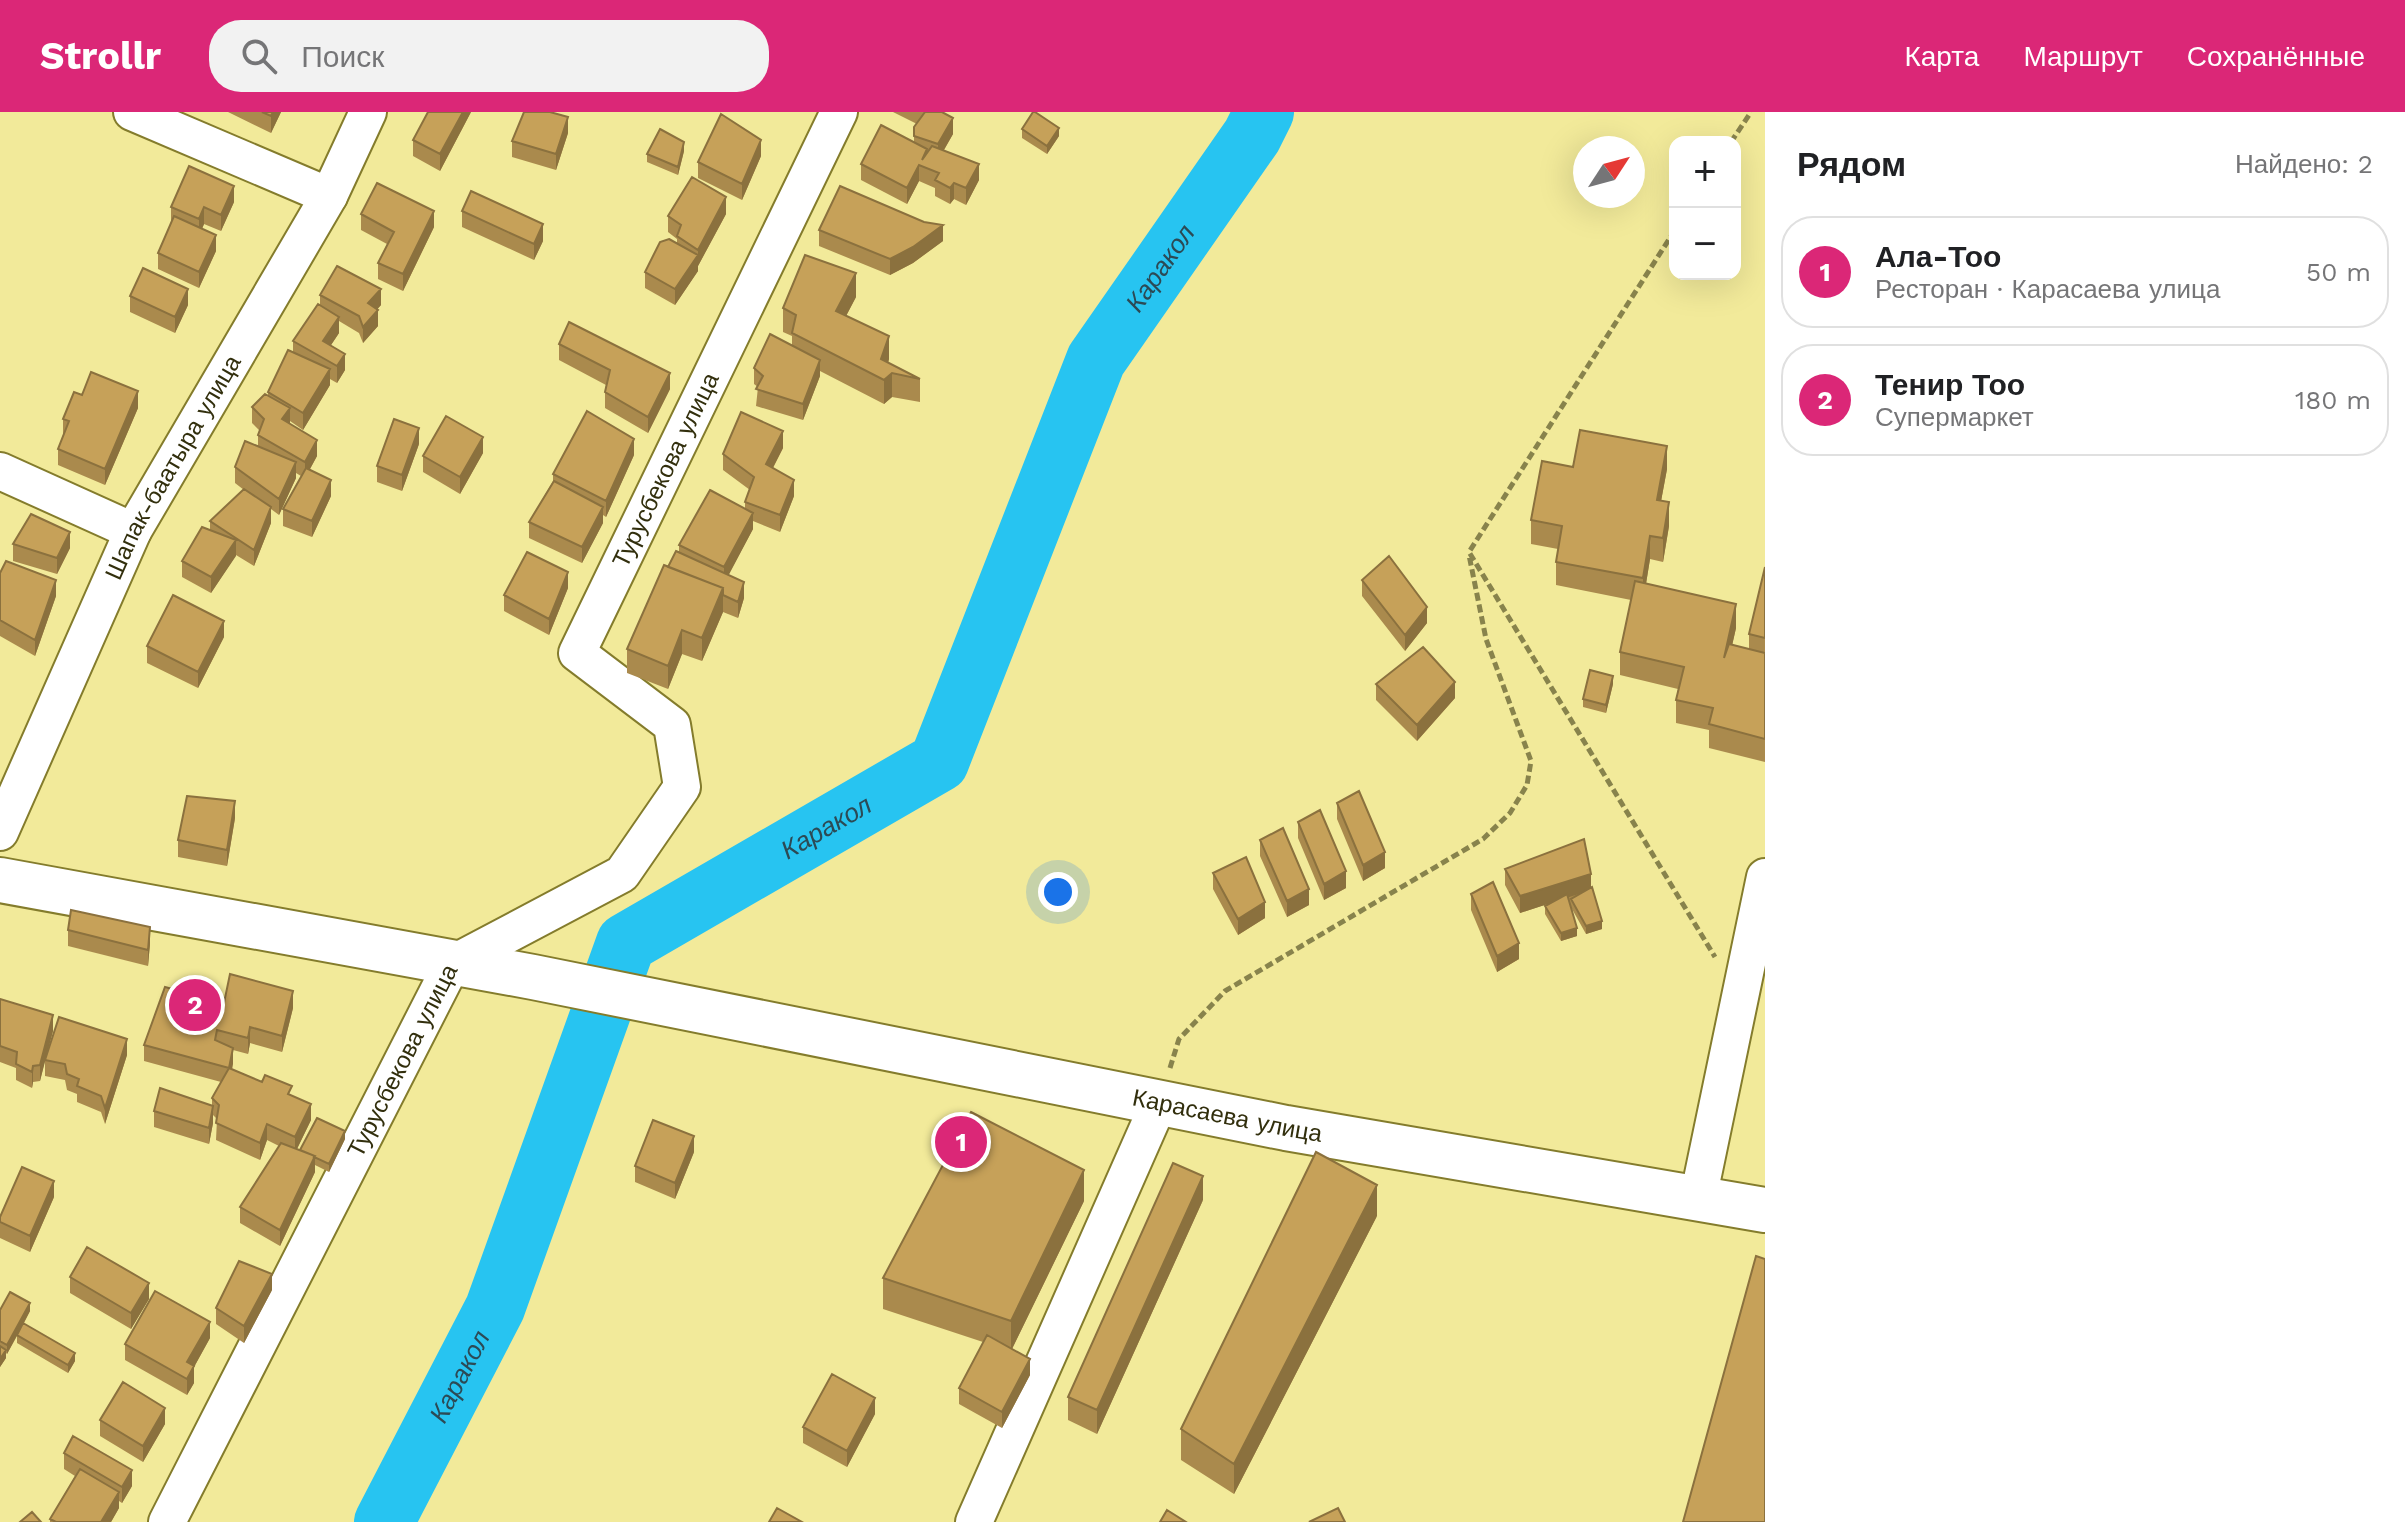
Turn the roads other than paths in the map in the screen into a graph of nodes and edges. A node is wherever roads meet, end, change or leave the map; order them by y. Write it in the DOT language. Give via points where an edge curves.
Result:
graph roads {
  1 [pos="132,112"];
  2 [pos="368,112"];
  3 [pos="839,112"];
  4 [pos="329,196"];
  5 [pos="0,471"];
  6 [pos="133,531"];
  7 [pos="0,832"];
  8 [pos="1765,877"];
  9 [pos="0,880"];
  10 [pos="452,964"];
  11 [pos="1159,1103"];
  12 [pos="1698,1199"];
  13 [pos="1765,1210"];
  14 [pos="167,1522"];
  15 [pos="974,1522"];
  1 -- 4 [label="street"];
  2 -- 4 [label="street, Шапак-баатыра улица"];
  3 -- 10 [label="street, Турусбекова улица" via="577,653 672,725 682,787 622,874"];
  4 -- 6 [label="street, Шапак-баатыра улица"];
  5 -- 6 [label="street"];
  6 -- 7 [label="street, Шапак-баатыра улица"];
  8 -- 12 [label="street"];
  9 -- 10 [label="street, Карасаева улица"];
  10 -- 11 [label="street, Карасаева улица"];
  10 -- 14 [label="street, Турусбекова улица"];
  11 -- 12 [label="street, Карасаева улица"];
  11 -- 15 [label="street"];
  12 -- 13 [label="street, Карасаева улица"];
}
